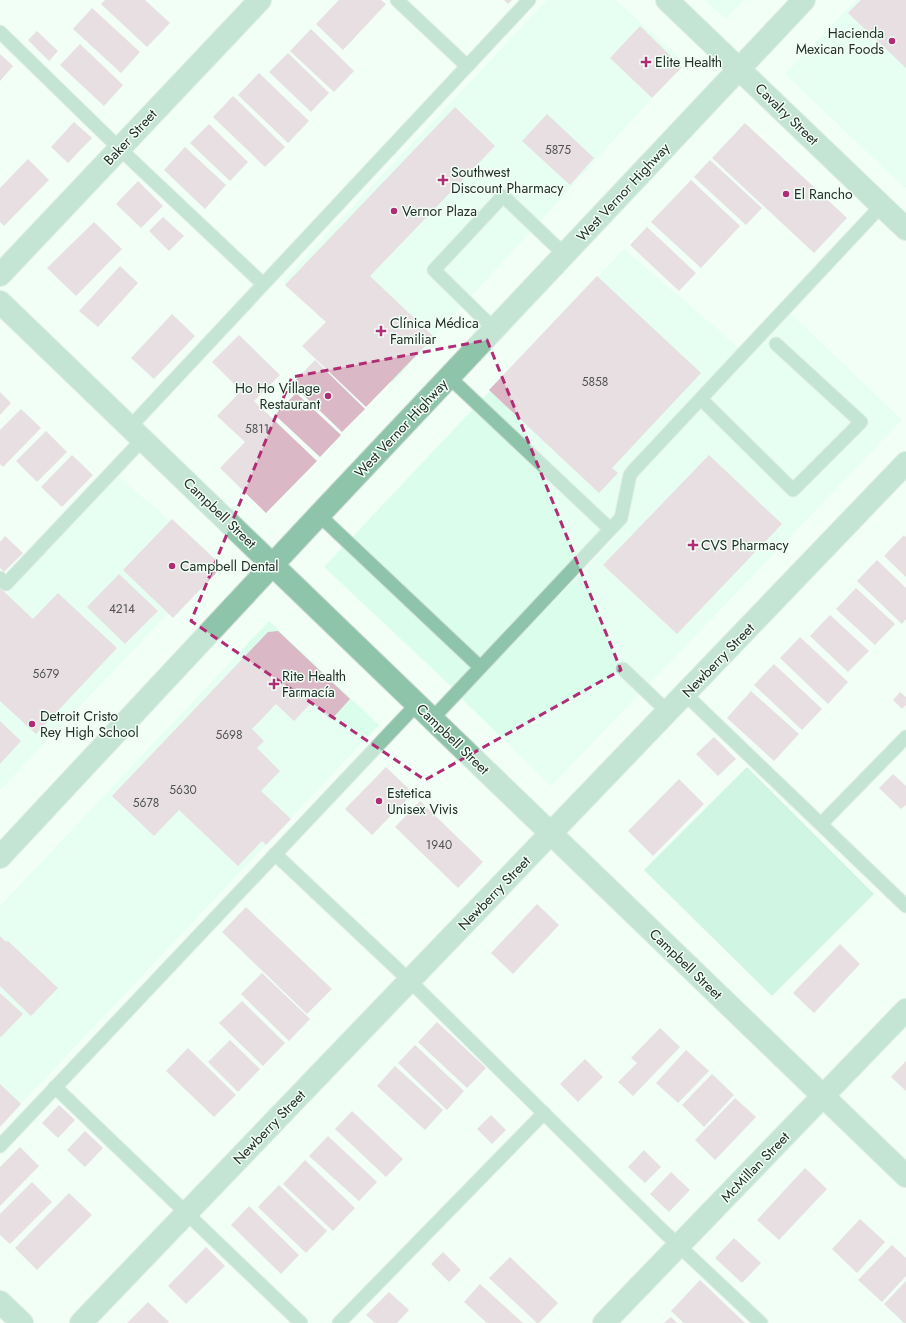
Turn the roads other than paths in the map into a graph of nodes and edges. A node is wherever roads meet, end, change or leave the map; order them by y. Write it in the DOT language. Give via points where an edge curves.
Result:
graph roads {
  1 [pos="260,0"];
  2 [pos="396,0"];
  3 [pos="529,0"];
  4 [pos="667,0"];
  5 [pos="804,0"];
  6 [pos="0,32"];
  7 [pos="468,66"];
  8 [pos="739,69"];
  9 [pos="120,149"];
  10 [pos="882,206"];
  11 [pos="904,224"];
  12 [pos="564,254"];
  13 [pos="0,275"];
  14 [pos="263,284"];
  15 [pos="0,302"];
  16 [pos="494,329"];
  17 [pos="776,344"];
  18 [pos="449,377"];
  19 [pos="701,399"];
  20 [pos="137,433"];
  21 [pos="906,464"];
  22 [pos="319,515"];
  23 [pos="610,529"];
  24 [pos="273,564"];
  25 [pos="0,578"];
  26 [pos="480,668"];
  27 [pos="623,669"];
  28 [pos="685,694"];
  29 [pos="417,704"];
  30 [pos="668,712"];
  31 [pos="432,718"];
  32 [pos="906,737"];
  33 [pos="821,824"];
  34 [pos="551,834"];
  35 [pos="275,854"];
  36 [pos="0,857"];
  37 [pos="906,906"];
  38 [pos="410,981"];
  39 [pos="906,1010"];
  40 [pos="55,1087"];
  41 [pos="824,1096"];
  42 [pos="544,1113"];
  43 [pos="0,1146"];
  44 [pos="906,1176"];
  45 [pos="187,1213"];
  46 [pos="679,1246"];
  47 [pos="0,1302"];
  48 [pos="22,1323"];
  49 [pos="81,1323"];
  50 [pos="301,1323"];
  51 [pos="339,1323"];
  52 [pos="604,1323"];
  53 [pos="761,1323"];
  1 -- 9 [label="street, Baker Street"];
  2 -- 7 [label="lane"];
  3 -- 7 [label="lane"];
  4 -- 8 [label="street, Cavalry Street"];
  5 -- 8 [label="street, West Vernor Highway"];
  6 -- 9 [label="lane"];
  7 -- 14 [label="lane"];
  8 -- 10 [label="street, Cavalry Street"];
  8 -- 12 [label="street, West Vernor Highway"];
  9 -- 13 [label="street, Baker Street"];
  9 -- 14 [label="lane"];
  10 -- 11 [label="street, Cavalry Street"];
  10 -- 19 [label="lane"];
  12 -- 16 [label="street, West Vernor Highway"];
  12 -- 16 [label="lane" via="503,196 434,270"];
  14 -- 20 [label="lane"];
  15 -- 20 [label="street, Campbell Street"];
  16 -- 18 [label="street, West Vernor Highway"];
  17 -- 19 [label="lane" via="861,422 793,490"];
  18 -- 22 [label="street, West Vernor Highway"];
  18 -- 23 [label="lane"];
  19 -- 23 [label="lane" via="630,475 620,518"];
  20 -- 24 [label="street, Campbell Street"];
  20 -- 25 [label="lane" via="6,584"];
  21 -- 28 [label="street, Newberry Street"];
  22 -- 24 [label="street, West Vernor Highway"];
  22 -- 26 [label="lane"];
  23 -- 26 [label="lane"];
  24 -- 29 [label="street, Campbell Street"];
  24 -- 36 [label="street, West Vernor Highway"];
  26 -- 31 [label="lane"];
  27 -- 30 [label="lane"];
  28 -- 30 [label="street, Newberry Street"];
  28 -- 33 [label="lane"];
  29 -- 31 [label="street, Campbell Street"];
  29 -- 35 [label="lane"];
  30 -- 34 [label="street, Newberry Street"];
  31 -- 34 [label="street, Campbell Street"];
  32 -- 33 [label="lane"];
  33 -- 37 [label="lane"];
  34 -- 38 [label="street, Newberry Street"];
  34 -- 41 [label="street, Campbell Street"];
  35 -- 38 [label="lane"];
  35 -- 40 [label="lane"];
  38 -- 42 [label="lane"];
  38 -- 45 [label="street, Newberry Street"];
  39 -- 41 [label="street, McMillan Street"];
  40 -- 43 [label="lane"];
  40 -- 45 [label="lane"];
  41 -- 44 [label="street, Campbell Street"];
  41 -- 46 [label="street, McMillan Street"];
  42 -- 46 [label="lane"];
  42 -- 51 [label="lane"];
  45 -- 49 [label="street, Newberry Street"];
  45 -- 50 [label="lane"];
  46 -- 52 [label="street, McMillan Street"];
  46 -- 53 [label="lane"];
  47 -- 48 [label="street"];
}
